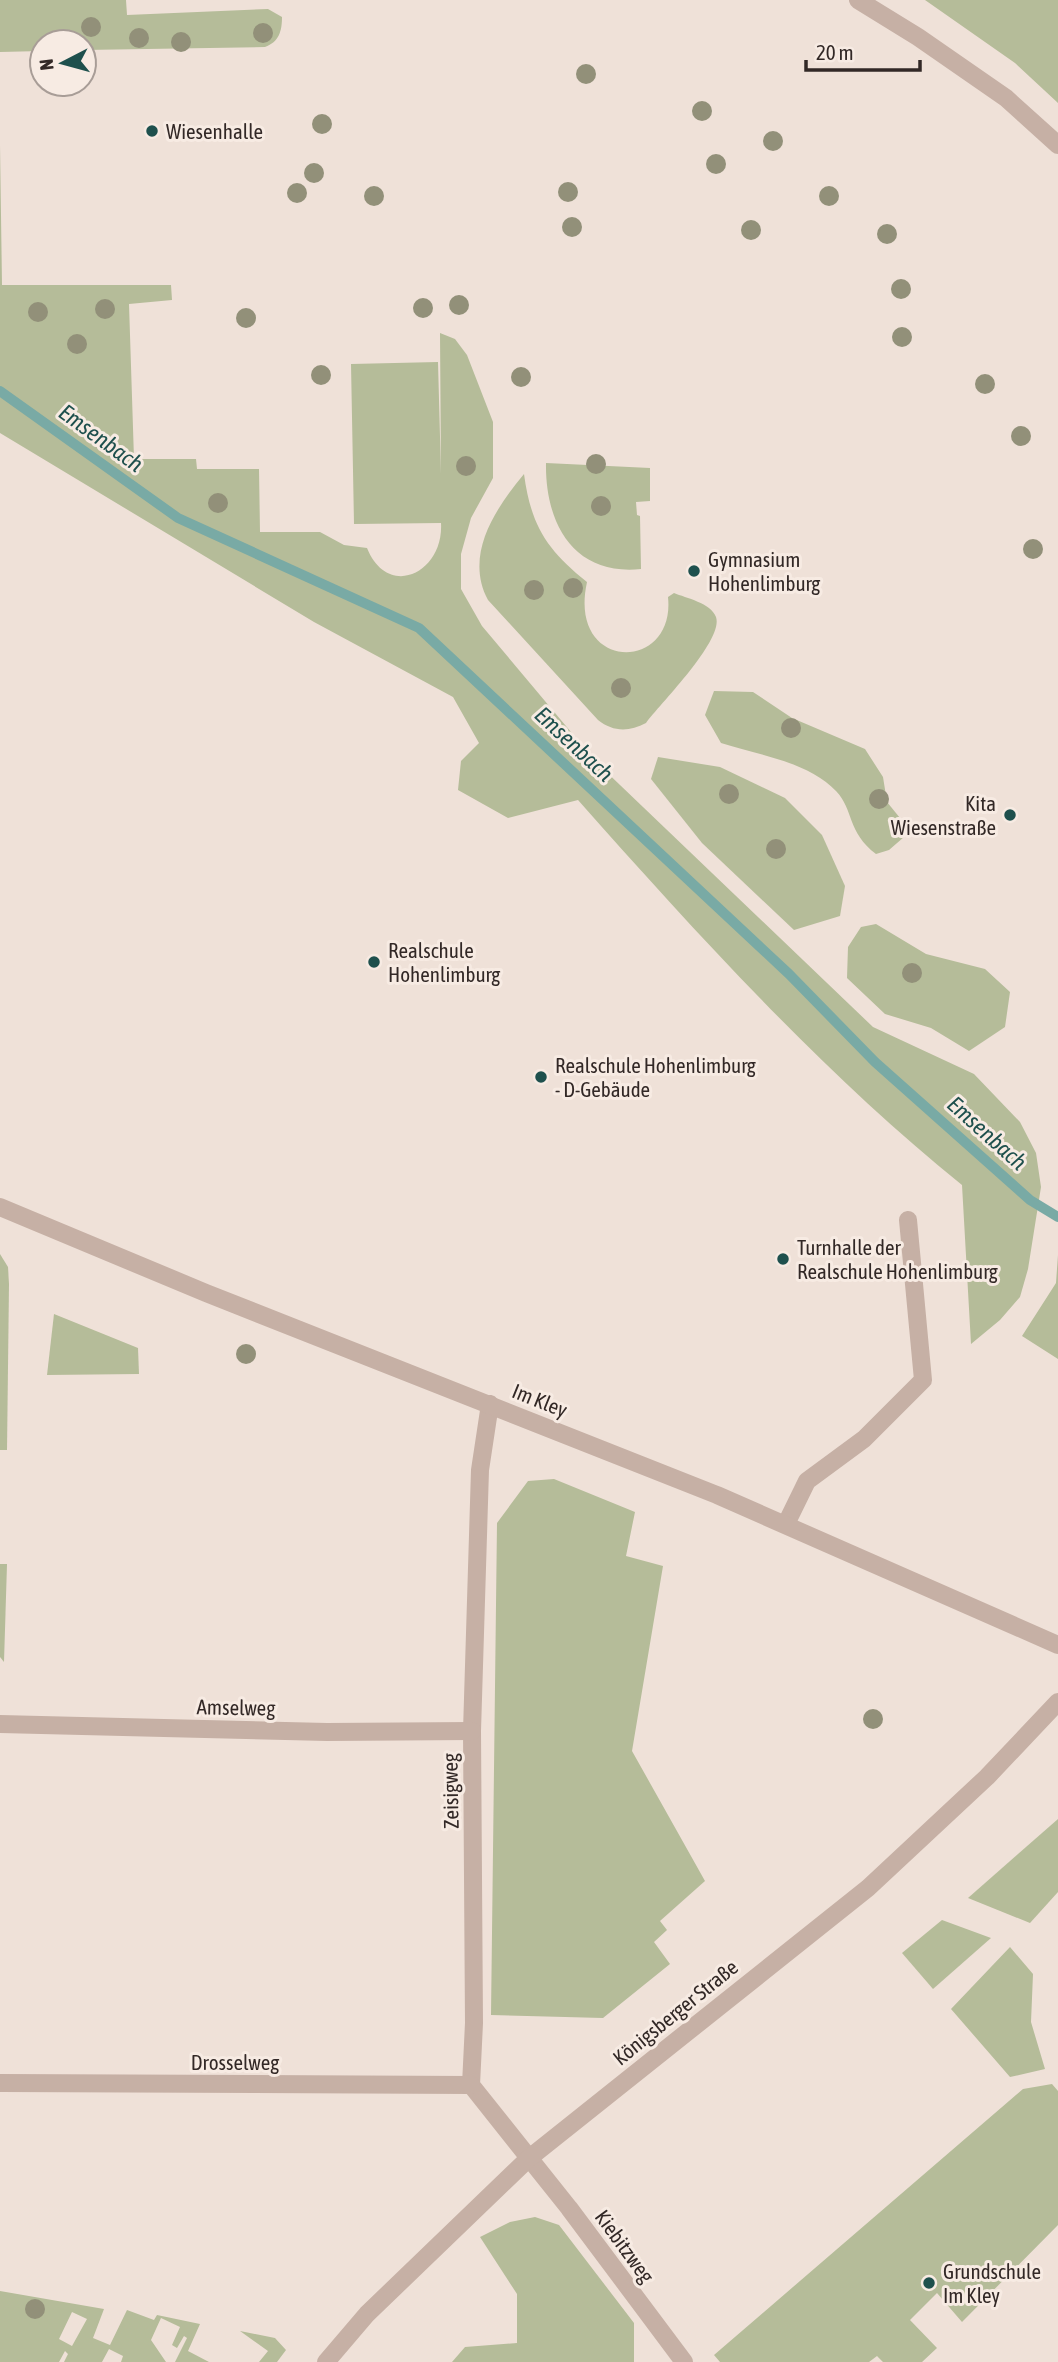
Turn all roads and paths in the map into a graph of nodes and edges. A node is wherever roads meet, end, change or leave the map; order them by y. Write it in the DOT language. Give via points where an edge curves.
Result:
graph roads {
  1 [pos="858,0"];
  2 [pos="1058,145"];
  3 [pos="0,1207"];
  4 [pos="908,1220"];
  5 [pos="490,1405"];
  6 [pos="786,1524"];
  7 [pos="1058,1645"];
  8 [pos="1058,1702"];
  9 [pos="0,1724"];
  10 [pos="471,1731"];
  11 [pos="0,2083"];
  12 [pos="471,2085"];
  13 [pos="528,2159"];
  14 [pos="326,2362"];
  15 [pos="684,2362"];
  1 -- 2 [label="street" via="1006,98"];
  3 -- 5 [label="street, Im Kley"];
  4 -- 6 [label="street" via="923,1380 864,1439 807,1481"];
  5 -- 6 [label="street, Im Kley"];
  5 -- 10 [label="street, Zeisigweg" via="480,1470"];
  6 -- 7 [label="street, Im Kley"];
  8 -- 13 [label="street, Königsberger Straße" via="987,1777 868,1888"];
  9 -- 10 [label="street, Amselweg"];
  10 -- 12 [label="street, Zeisigweg"];
  11 -- 12 [label="street, Drosselweg"];
  12 -- 13 [label="street"];
  13 -- 14 [label="street, Königsberger Straße" via="367,2314"];
  13 -- 15 [label="street, Kiebitzweg"];
}
